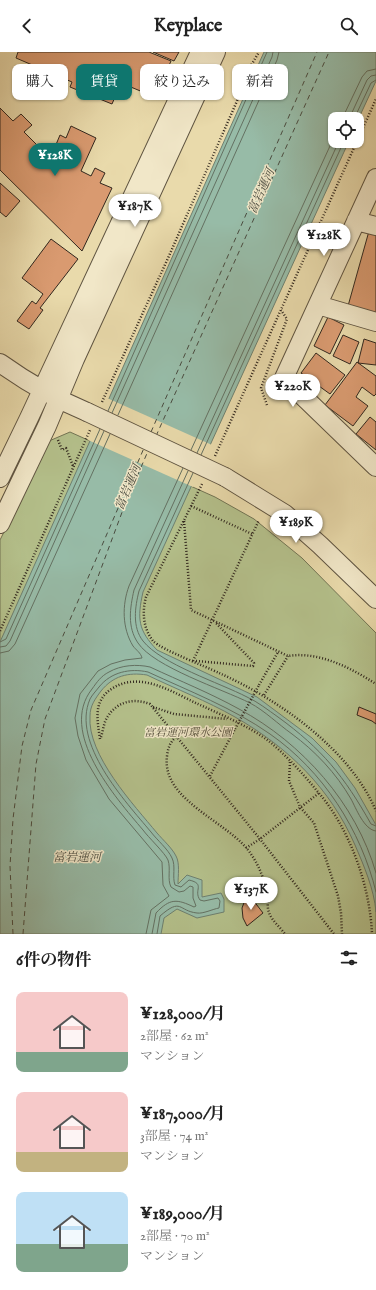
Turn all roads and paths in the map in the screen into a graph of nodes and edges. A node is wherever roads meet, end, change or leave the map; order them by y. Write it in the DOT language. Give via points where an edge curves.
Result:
graph roads {
  1 [pos="200,52"];
  2 [pos="216,52"];
  3 [pos="259,52"];
  4 [pos="376,99"];
  5 [pos="376,178"];
  6 [pos="356,221"];
  7 [pos="376,226"];
  8 [pos="318,305"];
  9 [pos="281,310"];
  10 [pos="376,322"];
  11 [pos="0,363"];
  12 [pos="42,390"];
  13 [pos="58,400"];
  14 [pos="267,405"];
  15 [pos="94,413"];
  16 [pos="57,435"];
  17 [pos="212,463"];
  18 [pos="74,466"];
  19 [pos="376,467"];
  20 [pos="0,478"];
  21 [pos="205,478"];
  22 [pos="191,506"];
  23 [pos="259,520"];
  24 [pos="184,521"];
  25 [pos="0,524"];
  26 [pos="252,534"];
  27 [pos="376,599"];
  28 [pos="213,620"];
  29 [pos="0,631"];
  30 [pos="278,652"];
  31 [pos="288,656"];
  32 [pos="194,661"];
  33 [pos="376,684"];
  34 [pos="264,695"];
  35 [pos="153,707"];
  36 [pos="230,719"];
  37 [pos="176,737"];
  38 [pos="290,762"];
  39 [pos="210,776"];
  40 [pos="319,793"];
  41 [pos="300,807"];
  42 [pos="376,811"];
  43 [pos="260,839"];
  44 [pos="246,848"];
  45 [pos="286,934"];
  46 [pos="334,934"];
  47 [pos="342,934"];
  48 [pos="372,934"];
  1 -- 12 [label="street"];
  2 -- 13 [label="street"];
  3 -- 15 [label="path" via="246,74 237,101 185,221"];
  4 -- 9 [label="path"];
  5 -- 6 [label="street"];
  6 -- 7 [label="street"];
  6 -- 8 [label="street"];
  8 -- 10 [label="street"];
  8 -- 19 [label="street" via="284,378"];
  9 -- 14 [label="path" via="288,319 261,388"];
  9 -- 17 [label="path"];
  11 -- 12 [label="street"];
  12 -- 13 [label="street"];
  12 -- 20 [label="street"];
  13 -- 15 [label="street"];
  13 -- 25 [label="street"];
  15 -- 18 [label="path"];
  15 -- 27 [label="street, bridge" via="225,477 286,514"];
  16 -- 18 [label="path" via="62,450 66,448"];
  18 -- 29 [label="path"];
  21 -- 22 [label="path"];
  22 -- 24 [label="path"];
  22 -- 26 [label="path"];
  23 -- 26 [label="path"];
  24 -- 28 [label="path" via="191,610"];
  24 -- 32 [label="path" via="146,597 143,610 145,625 154,641"];
  26 -- 28 [label="path"];
  28 -- 30 [label="path"];
  28 -- 32 [label="path"];
  28 -- 32 [label="path" via="254,663 253,666"];
  30 -- 31 [label="path"];
  30 -- 39 [label="path, bridge"];
  31 -- 33 [label="path" via="322,658"];
  31 -- 34 [label="path"];
  32 -- 34 [label="path"];
  34 -- 42 [label="path" via="309,727 331,748 358,780"];
  35 -- 36 [label="path" via="174,714"];
  35 -- 36 [label="path" via="142,701 131,700 122,703 107,716 100,739 97,716 100,700 120,683 129,681 153,684"];
  35 -- 37 [label="path"];
  36 -- 38 [label="path" via="269,742"];
  37 -- 39 [label="path"];
  37 -- 44 [label="path" via="168,748 166,761 169,775 177,790 211,820 235,836"];
  38 -- 40 [label="path"];
  38 -- 41 [label="path" via="289,781"];
  39 -- 43 [label="path"];
  40 -- 41 [label="path"];
  40 -- 48 [label="path" via="340,824 353,851 363,880"];
  41 -- 43 [label="path"];
  41 -- 47 [label="path" via="314,823 330,871 338,896"];
  43 -- 44 [label="path"];
  43 -- 46 [label="path"];
  44 -- 45 [label="path" via="261,873 269,913"];
}
